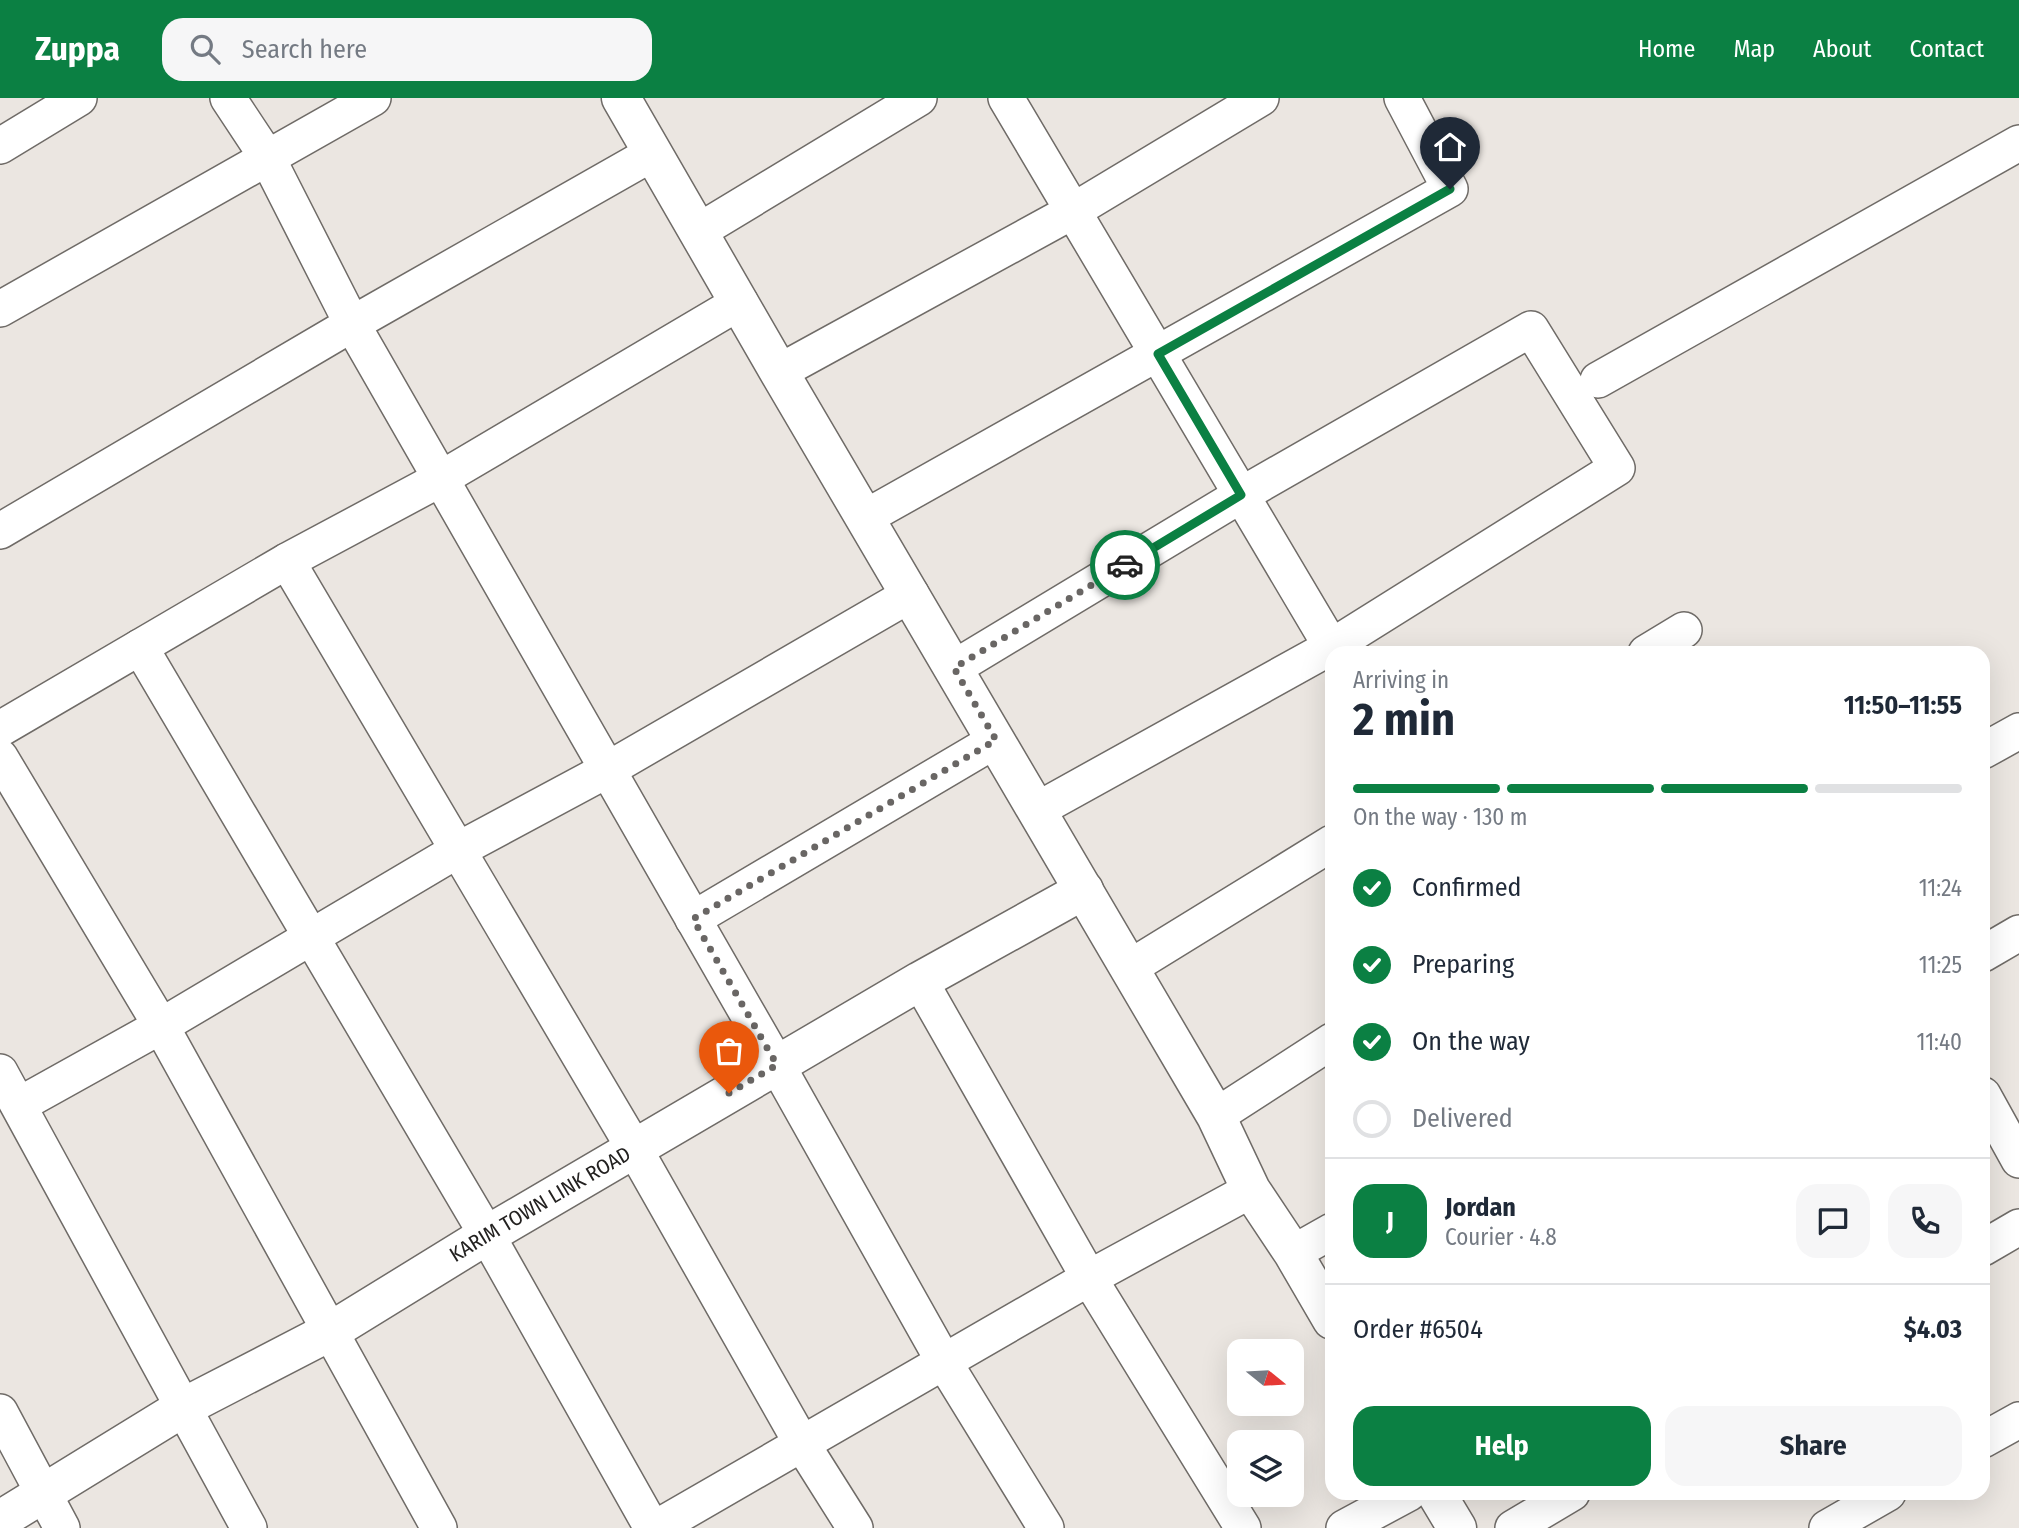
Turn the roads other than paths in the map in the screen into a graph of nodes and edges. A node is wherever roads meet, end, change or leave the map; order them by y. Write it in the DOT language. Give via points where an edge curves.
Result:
graph roads {
  1 [pos="79,98"];
  2 [pos="228,98"];
  3 [pos="373,98"];
  4 [pos="621,98"];
  5 [pos="919,98"];
  6 [pos="1006,98"];
  7 [pos="1261,98"];
  8 [pos="1402,98"];
  9 [pos="2019,143"];
  10 [pos="0,146"];
  11 [pos="653,153"];
  12 [pos="267,157"];
  13 [pos="1073,211"];
  14 [pos="699,231"];
  15 [pos="740,302"];
  16 [pos="0,309"];
  17 [pos="352,324"];
  18 [pos="1158,354"];
  19 [pos="779,372"];
  20 [pos="1598,380"];
  21 [pos="442,478"];
  22 [pos="1241,495"];
  23 [pos="866,517"];
  24 [pos="0,531"];
  25 [pos="288,561"];
  26 [pos="911,594"];
  27 [pos="1684,630"];
  28 [pos="1331,646"];
  29 [pos="1339,646"];
  30 [pos="1658,646"];
  31 [pos="140,648"];
  32 [pos="1325,654"];
  33 [pos="954,668"];
  34 [pos="0,729"];
  35 [pos="2019,731"];
  36 [pos="996,740"];
  37 [pos="1990,747"];
  38 [pos="0,757"];
  39 [pos="607,770"];
  40 [pos="1037,810"];
  41 [pos="1325,847"];
  42 [pos="458,850"];
  43 [pos="1084,890"];
  44 [pos="693,919"];
  45 [pos="2019,933"];
  46 [pos="313,938"];
  47 [pos="1990,950"];
  48 [pos="1129,968"];
  49 [pos="920,981"];
  50 [pos="161,1026"];
  51 [pos="1325,1046"];
  52 [pos="777,1065"];
  53 [pos="0,1072"];
  54 [pos="19,1105"];
  55 [pos="1990,1106"];
  56 [pos="1216,1116"];
  57 [pos="2015,1143"];
  58 [pos="635,1148"];
  59 [pos="1251,1191"];
  60 [pos="2019,1227"];
  61 [pos="487,1235"];
  62 [pos="1325,1235"];
  63 [pos="1990,1244"];
  64 [pos="1293,1253"];
  65 [pos="1089,1279"];
  66 [pos="1325,1309"];
  67 [pos="331,1331"];
  68 [pos="944,1362"];
  69 [pos="184,1407"];
  70 [pos="0,1412"];
  71 [pos="2019,1420"];
  72 [pos="1990,1436"];
  73 [pos="802,1444"];
  74 [pos="43,1495"];
  75 [pos="1396,1500"];
  76 [pos="1440,1500"];
  77 [pos="1560,1500"];
  78 [pos="1873,1500"];
  79 [pos="1840,1516"];
  80 [pos="0,1520"];
  81 [pos="62,1528"];
  82 [pos="249,1528"];
  83 [pos="439,1528"];
  84 [pos="654,1528"];
  85 [pos="855,1528"];
  86 [pos="1046,1528"];
  87 [pos="1243,1528"];
  88 [pos="1344,1528"];
  89 [pos="1457,1528"];
  90 [pos="1513,1528"];
  1 -- 10 [label="street"];
  2 -- 12 [label="street"];
  3 -- 12 [label="street"];
  4 -- 11 [label="street"];
  5 -- 14 [label="street"];
  6 -- 13 [label="street"];
  7 -- 13 [label="street"];
  8 -- 18 [label="street" via="1450,189"];
  9 -- 20 [label="street"];
  11 -- 14 [label="street"];
  11 -- 17 [label="street"];
  12 -- 16 [label="street"];
  12 -- 17 [label="street"];
  13 -- 18 [label="street"];
  13 -- 19 [label="street"];
  14 -- 15 [label="street"];
  15 -- 19 [label="street"];
  15 -- 21 [label="street"];
  17 -- 21 [label="street"];
  17 -- 24 [label="street"];
  18 -- 22 [label="street"];
  18 -- 23 [label="street"];
  19 -- 23 [label="street"];
  21 -- 25 [label="street"];
  21 -- 39 [label="street"];
  22 -- 28 [label="street"];
  22 -- 29 [label="street" via="1531,328 1617,468"];
  22 -- 33 [label="street"];
  23 -- 26 [label="street"];
  25 -- 31 [label="street"];
  25 -- 42 [label="street"];
  26 -- 33 [label="street"];
  26 -- 39 [label="street"];
  27 -- 30 [label="street"];
  31 -- 34 [label="street"];
  31 -- 46 [label="street"];
  32 -- 40 [label="street"];
  33 -- 36 [label="street"];
  35 -- 37 [label="street"];
  36 -- 40 [label="street"];
  36 -- 44 [label="street"];
  38 -- 50 [label="street"];
  39 -- 42 [label="street"];
  39 -- 44 [label="street"];
  40 -- 43 [label="street"];
  41 -- 48 [label="street"];
  42 -- 46 [label="street"];
  42 -- 58 [label="street"];
  43 -- 48 [label="street"];
  43 -- 49 [label="street, KARIM TOWN LINK ROAD"];
  44 -- 52 [label="street"];
  45 -- 47 [label="street"];
  46 -- 50 [label="street"];
  46 -- 61 [label="street"];
  48 -- 56 [label="street"];
  49 -- 52 [label="street, KARIM TOWN LINK ROAD"];
  49 -- 65 [label="street"];
  50 -- 54 [label="street"];
  50 -- 67 [label="street"];
  51 -- 56 [label="street"];
  52 -- 58 [label="street, KARIM TOWN LINK ROAD"];
  52 -- 68 [label="street"];
  53 -- 54 [label="street"];
  54 -- 69 [label="street"];
  55 -- 57 [label="street"];
  56 -- 59 [label="street"];
  58 -- 61 [label="street, KARIM TOWN LINK ROAD"];
  58 -- 73 [label="street"];
  59 -- 64 [label="street"];
  59 -- 65 [label="street"];
  60 -- 63 [label="street"];
  61 -- 67 [label="street, KARIM TOWN LINK ROAD"];
  61 -- 84 [label="street"];
  62 -- 64 [label="street"];
  64 -- 66 [label="street"];
  65 -- 68 [label="street"];
  65 -- 87 [label="street"];
  67 -- 69 [label="street, KARIM TOWN LINK ROAD"];
  67 -- 83 [label="street"];
  68 -- 73 [label="street"];
  68 -- 86 [label="street"];
  69 -- 74 [label="street, KARIM TOWN LINK ROAD"];
  69 -- 82 [label="street"];
  70 -- 74 [label="street"];
  71 -- 72 [label="street"];
  73 -- 84 [label="street"];
  73 -- 85 [label="street"];
  74 -- 80 [label="street, KARIM TOWN LINK ROAD"];
  74 -- 81 [label="street"];
  75 -- 88 [label="street"];
  76 -- 89 [label="street"];
  77 -- 90 [label="street"];
  78 -- 79 [label="street"];
}
